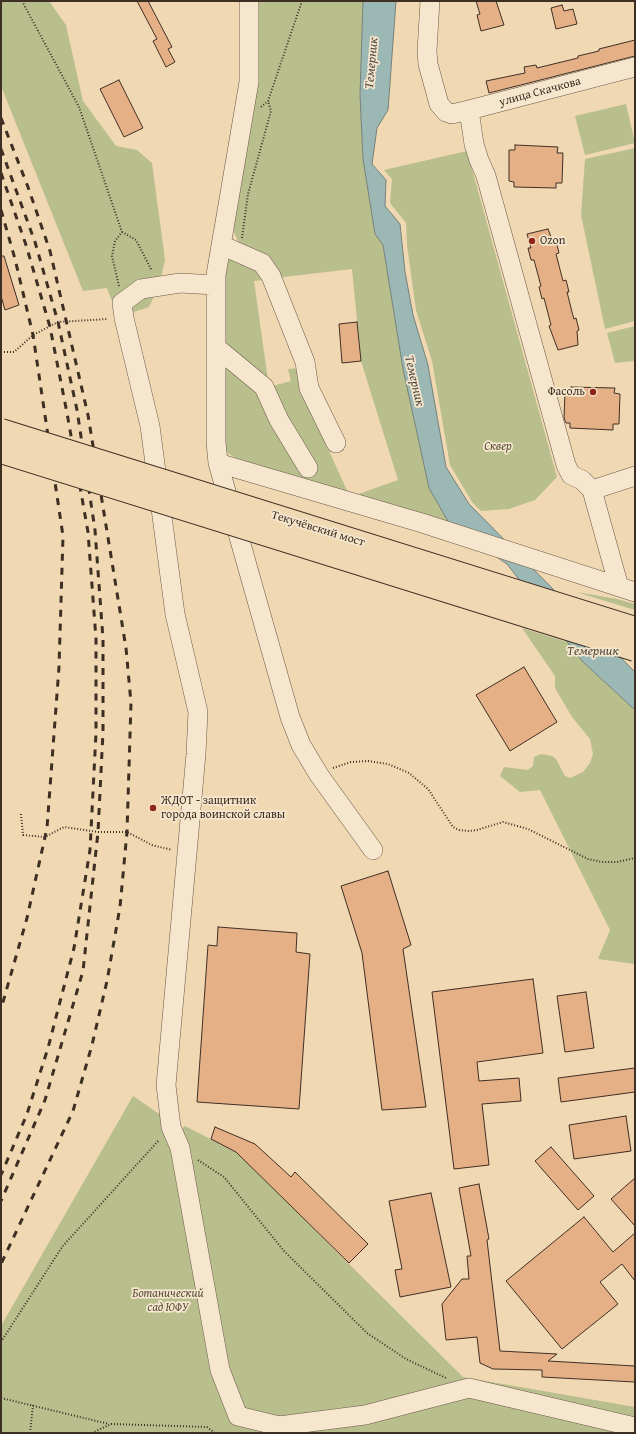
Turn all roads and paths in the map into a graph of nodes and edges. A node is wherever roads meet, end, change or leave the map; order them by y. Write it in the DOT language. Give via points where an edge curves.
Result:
graph roads {
  1 [pos="22,1"];
  2 [pos="249,1"];
  3 [pos="302,1"];
  4 [pos="430,1"];
  5 [pos="635,67"];
  6 [pos="268,101"];
  7 [pos="469,110"];
  8 [pos="242,122"];
  9 [pos="122,232"];
  10 [pos="221,245"];
  11 [pos="239,253"];
  12 [pos="216,285"];
  13 [pos="159,286"];
  14 [pos="123,311"];
  15 [pos="217,348"];
  16 [pos="1,352"];
  17 [pos="1,430"];
  18 [pos="336,443"];
  19 [pos="1,452"];
  20 [pos="218,463"];
  21 [pos="308,468"];
  22 [pos="635,476"];
  23 [pos="592,490"];
  24 [pos="627,590"];
  25 [pos="635,628"];
  26 [pos="635,650"];
  27 [pos="320,775"];
  28 [pos="21,814"];
  29 [pos="372,850"];
  30 [pos="187,854"];
  31 [pos="635,858"];
  32 [pos="171,1127"];
  33 [pos="180,1148"];
  34 [pos="1,1342"];
  35 [pos="469,1388"];
  36 [pos="1,1398"];
  37 [pos="33,1405"];
  38 [pos="111,1424"];
  39 [pos="635,1427"];
  40 [pos="30,1433"];
  41 [pos="92,1433"];
  42 [pos="215,1433"];
  1 -- 9 [label="path" via="79,107"];
  2 -- 8 [label="street" via="249,82"];
  3 -- 6 [label="path"];
  4 -- 7 [label="street, улица Скачкова" via="428,64 439,104 446,112 452,114"];
  5 -- 7 [label="street, улица Скачкова"];
  6 -- 8 [label="path"];
  6 -- 11 [label="path" via="271,111 248,194"];
  7 -- 23 [label="street" via="474,144 486,176 566,465 571,474"];
  8 -- 10 [label="street"];
  9 -- 13 [label="path" via="136,240"];
  9 -- 14 [label="path" via="115,241 112,256"];
  10 -- 11 [label="street"];
  10 -- 12 [label="street"];
  11 -- 18 [label="street" via="262,264 271,276 305,362 310,388"];
  12 -- 13 [label="street" via="180,283"];
  12 -- 15 [label="street"];
  13 -- 14 [label="street" via="141,289"];
  14 -- 16 [label="path" via="58,322 33,335 14,352"];
  14 -- 30 [label="street" via="150,426 175,614 198,712"];
  15 -- 20 [label="street"];
  15 -- 21 [label="street" via="264,387 279,420"];
  17 -- 25 [label="main road, Текучёвский мост, bridge"];
  19 -- 26 [label="main road, Текучёвский мост, bridge"];
  20 -- 24 [label="street" via="422,524"];
  20 -- 27 [label="street" via="290,717 301,745"];
  22 -- 23 [label="street"];
  23 -- 24 [label="street"];
  27 -- 29 [label="street"];
  27 -- 31 [label="path" via="351,762 388,764 409,773 428,789 453,827 459,830 469,832 503,822 528,829 588,859 617,862"];
  28 -- 30 [label="path" via="23,835 45,837 64,827 98,832 127,832 152,845"];
  30 -- 32 [label="street" via="166,1085"];
  32 -- 33 [label="street"];
  32 -- 34 [label="path" via="62,1247"];
  33 -- 35 [label="path" via="224,1177 284,1251 367,1334 406,1359"];
  33 -- 35 [label="street" via="220,1370 238,1416 279,1426 365,1415"];
  35 -- 39 [label="street"];
  36 -- 37 [label="path"];
  37 -- 38 [label="path"];
  37 -- 40 [label="path"];
  38 -- 41 [label="path"];
  38 -- 42 [label="path" via="207,1427"];
}
